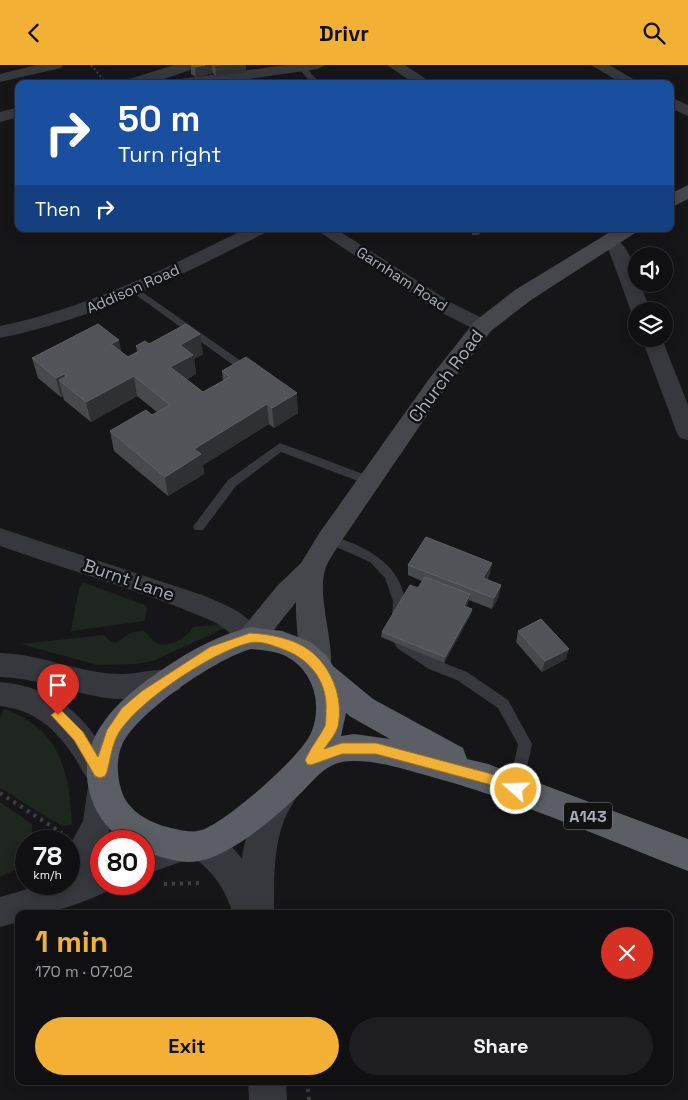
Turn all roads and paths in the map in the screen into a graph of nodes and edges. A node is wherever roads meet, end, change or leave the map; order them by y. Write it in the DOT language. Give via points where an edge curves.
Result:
graph roads {
  1 [pos="56,65"];
  2 [pos="91,65"];
  3 [pos="190,65"];
  4 [pos="318,65"];
  5 [pos="394,65"];
  6 [pos="598,65"];
  7 [pos="302,67"];
  8 [pos="0,78"];
  9 [pos="104,80"];
  10 [pos="149,80"];
  11 [pos="209,80"];
  12 [pos="312,80"];
  13 [pos="419,80"];
  14 [pos="627,80"];
  15 [pos="674,104"];
  16 [pos="688,111"];
  17 [pos="15,113"];
  18 [pos="0,117"];
  19 [pos="688,191"];
  20 [pos="674,200"];
  21 [pos="253,232"];
  22 [pos="329,232"];
  23 [pos="618,235"];
  24 [pos="135,290"];
  25 [pos="638,302"];
  26 [pos="482,326"];
  27 [pos="0,332"];
  28 [pos="655,347"];
  29 [pos="244,368"];
  30 [pos="688,433"];
  31 [pos="370,481"];
  32 [pos="199,527"];
  33 [pos="0,537"];
  34 [pos="329,539"];
  35 [pos="311,570"];
  36 [pos="250,638"];
  37 [pos="0,665"];
  38 [pos="320,668"];
  39 [pos="169,681"];
  40 [pos="0,694"];
  41 [pos="311,760"];
  42 [pos="101,779"];
  43 [pos="502,783"];
  44 [pos="285,789"];
  45 [pos="0,793"];
  46 [pos="44,830"];
  47 [pos="193,846"];
  48 [pos="80,853"];
  49 [pos="688,855"];
  50 [pos="155,858"];
  51 [pos="90,884"];
  52 [pos="162,884"];
  53 [pos="204,885"];
  54 [pos="35,895"];
  55 [pos="14,908"];
  56 [pos="249,910"];
  57 [pos="257,910"];
  58 [pos="266,1085"];
  59 [pos="307,1085"];
  60 [pos="268,1100"];
  61 [pos="309,1100"];
  1 -- 8 [label="street"];
  2 -- 9 [label="path"];
  3 -- 10 [label="street"];
  4 -- 7 [label="street"];
  5 -- 13 [label="street"];
  6 -- 14 [label="street"];
  7 -- 11 [label="street"];
  7 -- 12 [label="lane"];
  15 -- 16 [label="street"];
  17 -- 18 [label="street"];
  19 -- 20 [label="main road"];
  21 -- 24 [label="street, Addison Road"];
  22 -- 26 [label="street, Garnham Road" via="445,307"];
  23 -- 25 [label="street" via="617,249"];
  23 -- 26 [label="main road, Church Road" via="507,306"];
  24 -- 27 [label="street, Addison Road" via="63,318"];
  24 -- 29 [label="lane"];
  26 -- 31 [label="main road, Church Road"];
  28 -- 30 [label="street"];
  31 -- 32 [label="lane" via="280,447 232,483"];
  31 -- 34 [label="main road, Church Road"];
  33 -- 36 [label="street, Burnt Lane" via="200,605 230,619"];
  34 -- 35 [label="main road, Church Road"];
  34 -- 43 [label="lane" via="374,559 392,576 399,601 398,636 402,644 503,703 526,744"];
  35 -- 36 [label="main road"];
  35 -- 38 [label="main road" via="310,615"];
  36 -- 38 [label="highway" via="287,644 304,653"];
  36 -- 39 [label="highway" via="214,651"];
  37 -- 39 [label="street" via="36,668 118,687"];
  38 -- 41 [label="highway" via="333,699 334,713 332,726"];
  38 -- 43 [label="highway, A143" via="362,708"];
  39 -- 42 [label="highway" via="127,712 111,734"];
  40 -- 42 [label="street" via="22,697 58,715 79,736"];
  41 -- 43 [label="highway, A143" via="342,749 364,747"];
  41 -- 44 [label="highway"];
  42 -- 47 [label="highway" via="110,806 120,819 155,840"];
  42 -- 48 [label="street" via="99,818"];
  43 -- 49 [label="highway, A143"];
  44 -- 47 [label="highway" via="224,834"];
  44 -- 57 [label="street" via="263,831"];
  45 -- 46 [label="path"];
  47 -- 50 [label="street"];
  47 -- 56 [label="street" via="205,846 227,865 244,893"];
  51 -- 55 [label="street"];
  52 -- 53 [label="path" via="198,882"];
  54 -- 55 [label="street"];
  58 -- 60 [label="street"];
  59 -- 61 [label="path"];
}
